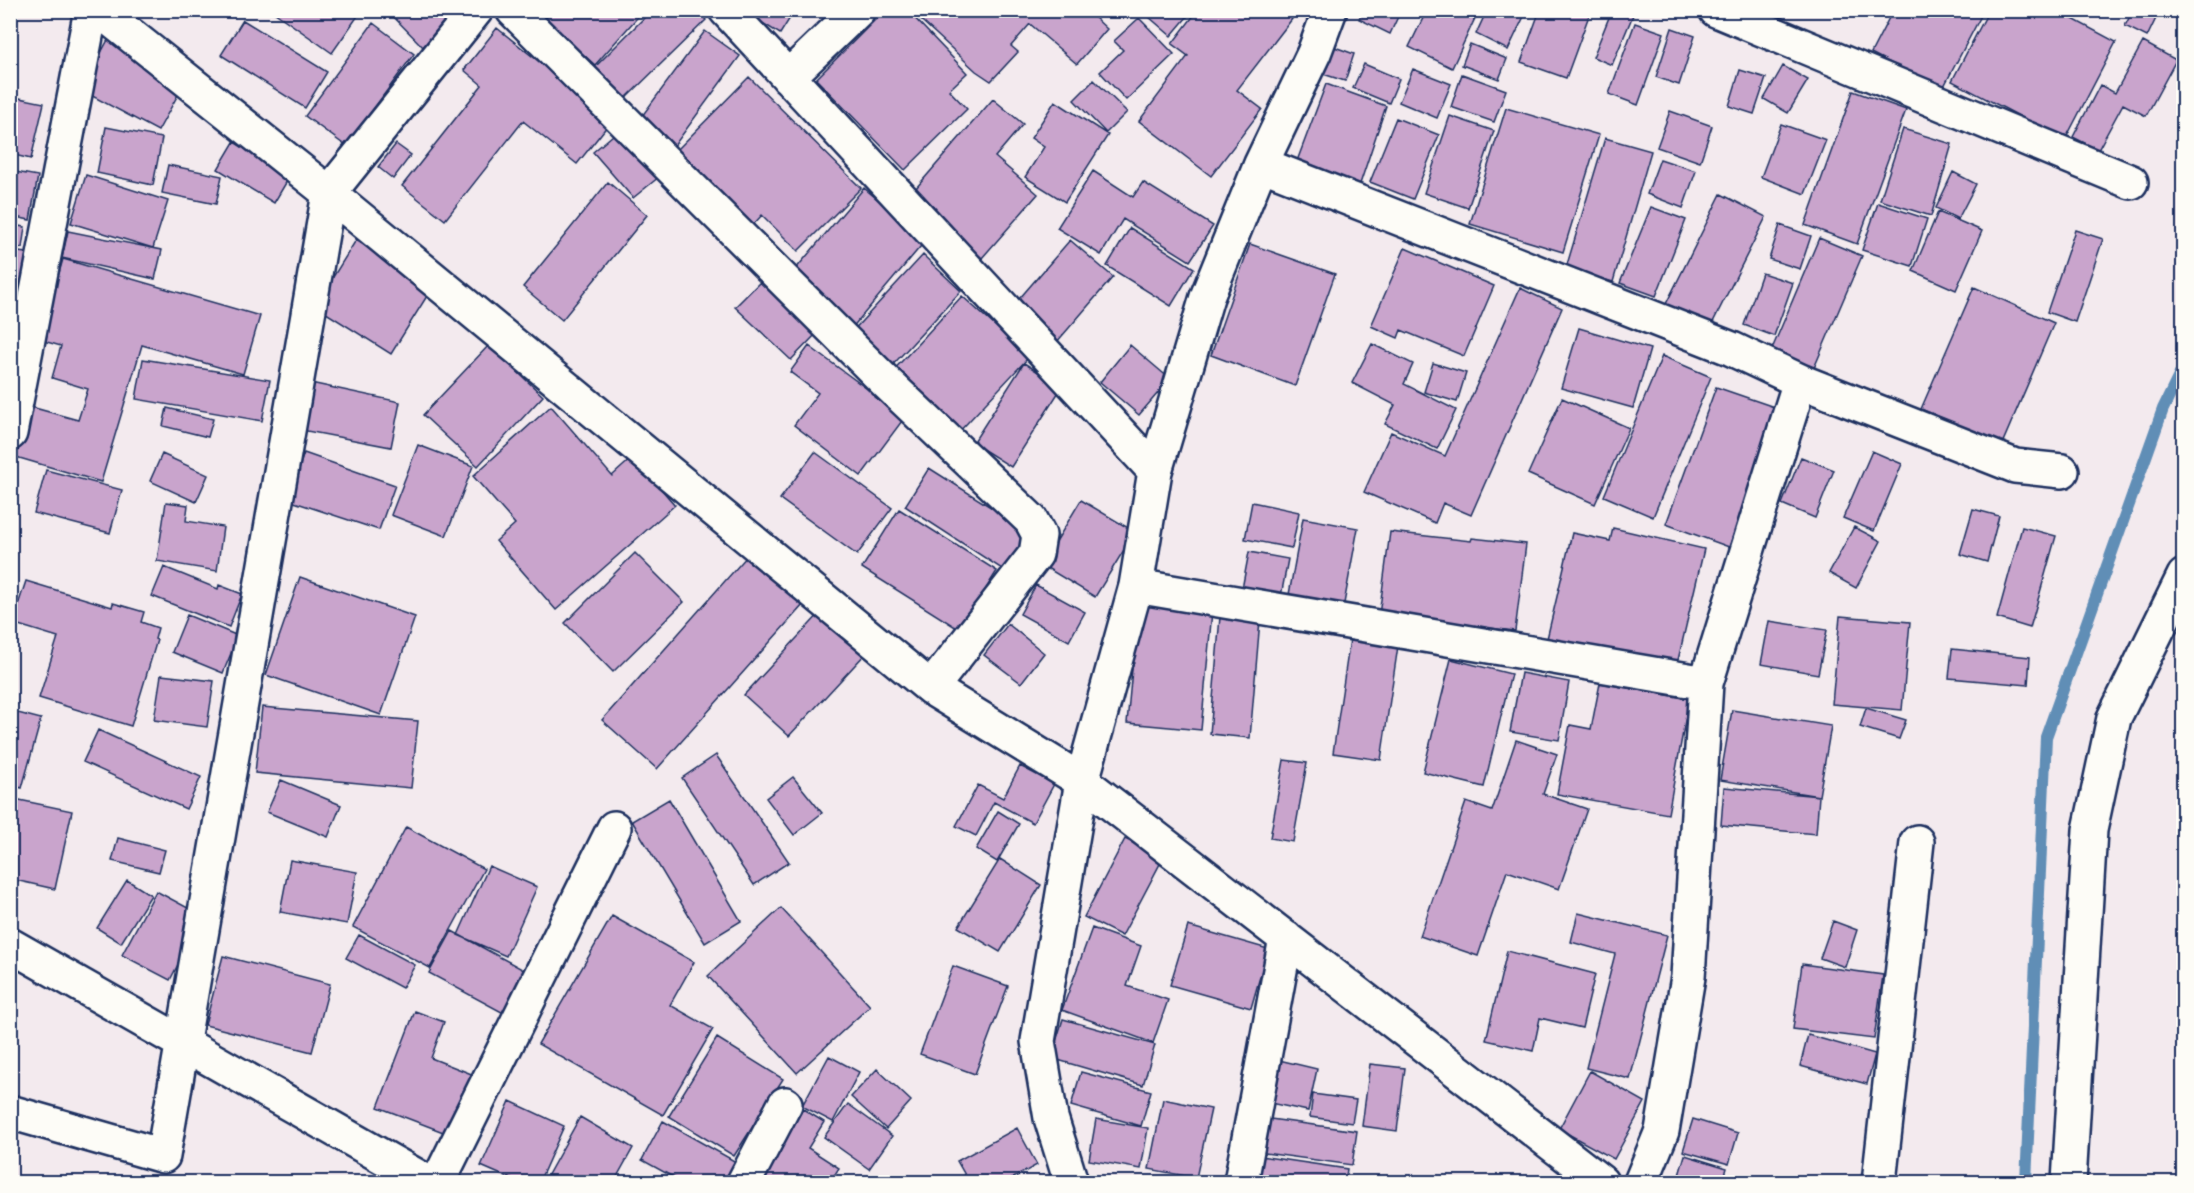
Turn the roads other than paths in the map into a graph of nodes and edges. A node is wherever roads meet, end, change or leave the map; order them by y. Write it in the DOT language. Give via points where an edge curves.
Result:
graph roads {
  1 [pos="91,10"];
  2 [pos="99,10"];
  3 [pos="476,10"];
  4 [pos="513,10"];
  5 [pos="726,10"];
  6 [pos="858,10"];
  7 [pos="1329,10"];
  8 [pos="1716,10"];
  9 [pos="788,77"];
  10 [pos="1261,164"];
  11 [pos="2131,182"];
  12 [pos="329,193"];
  13 [pos="1800,381"];
  14 [pos="10,433"];
  15 [pos="1155,471"];
  16 [pos="2062,471"];
  17 [pos="2184,576"];
  18 [pos="1136,586"];
  19 [pos="1706,683"];
  20 [pos="931,688"];
  21 [pos="1082,781"];
  22 [pos="614,828"];
  23 [pos="1917,842"];
  24 [pos="1286,938"];
  25 [pos="10,945"];
  26 [pos="185,1044"];
  27 [pos="785,1104"];
  28 [pos="10,1112"];
  29 [pos="427,1182"];
  30 [pos="438,1182"];
  31 [pos="744,1182"];
  32 [pos="1071,1182"];
  33 [pos="1241,1182"];
  34 [pos="1601,1182"];
  35 [pos="1641,1182"];
  36 [pos="1879,1182"];
  37 [pos="2069,1182"];
  1 -- 14 [label="street"];
  2 -- 12 [label="street"];
  3 -- 12 [label="street"];
  4 -- 20 [label="street" via="880,376 1031,520 1039,535 1036,554"];
  5 -- 9 [label="street"];
  6 -- 9 [label="street"];
  7 -- 10 [label="street" via="1314,53"];
  8 -- 11 [label="street"];
  9 -- 15 [label="street"];
  10 -- 13 [label="street" via="1732,349"];
  10 -- 15 [label="street" via="1207,297"];
  12 -- 20 [label="street"];
  12 -- 26 [label="street"];
  13 -- 16 [label="street" via="2015,466"];
  13 -- 19 [label="street"];
  15 -- 18 [label="street"];
  17 -- 37 [label="street" via="2114,718 2090,830"];
  18 -- 19 [label="street"];
  18 -- 21 [label="street"];
  19 -- 35 [label="street" via="1688,977 1662,1131"];
  20 -- 21 [label="street"];
  21 -- 24 [label="street"];
  21 -- 32 [label="street" via="1038,1041 1052,1118"];
  22 -- 30 [label="street"];
  23 -- 36 [label="street"];
  24 -- 33 [label="street"];
  24 -- 34 [label="street"];
  25 -- 26 [label="street"];
  26 -- 28 [label="street" via="163,1156"];
  26 -- 29 [label="street"];
  27 -- 31 [label="street"];
}
